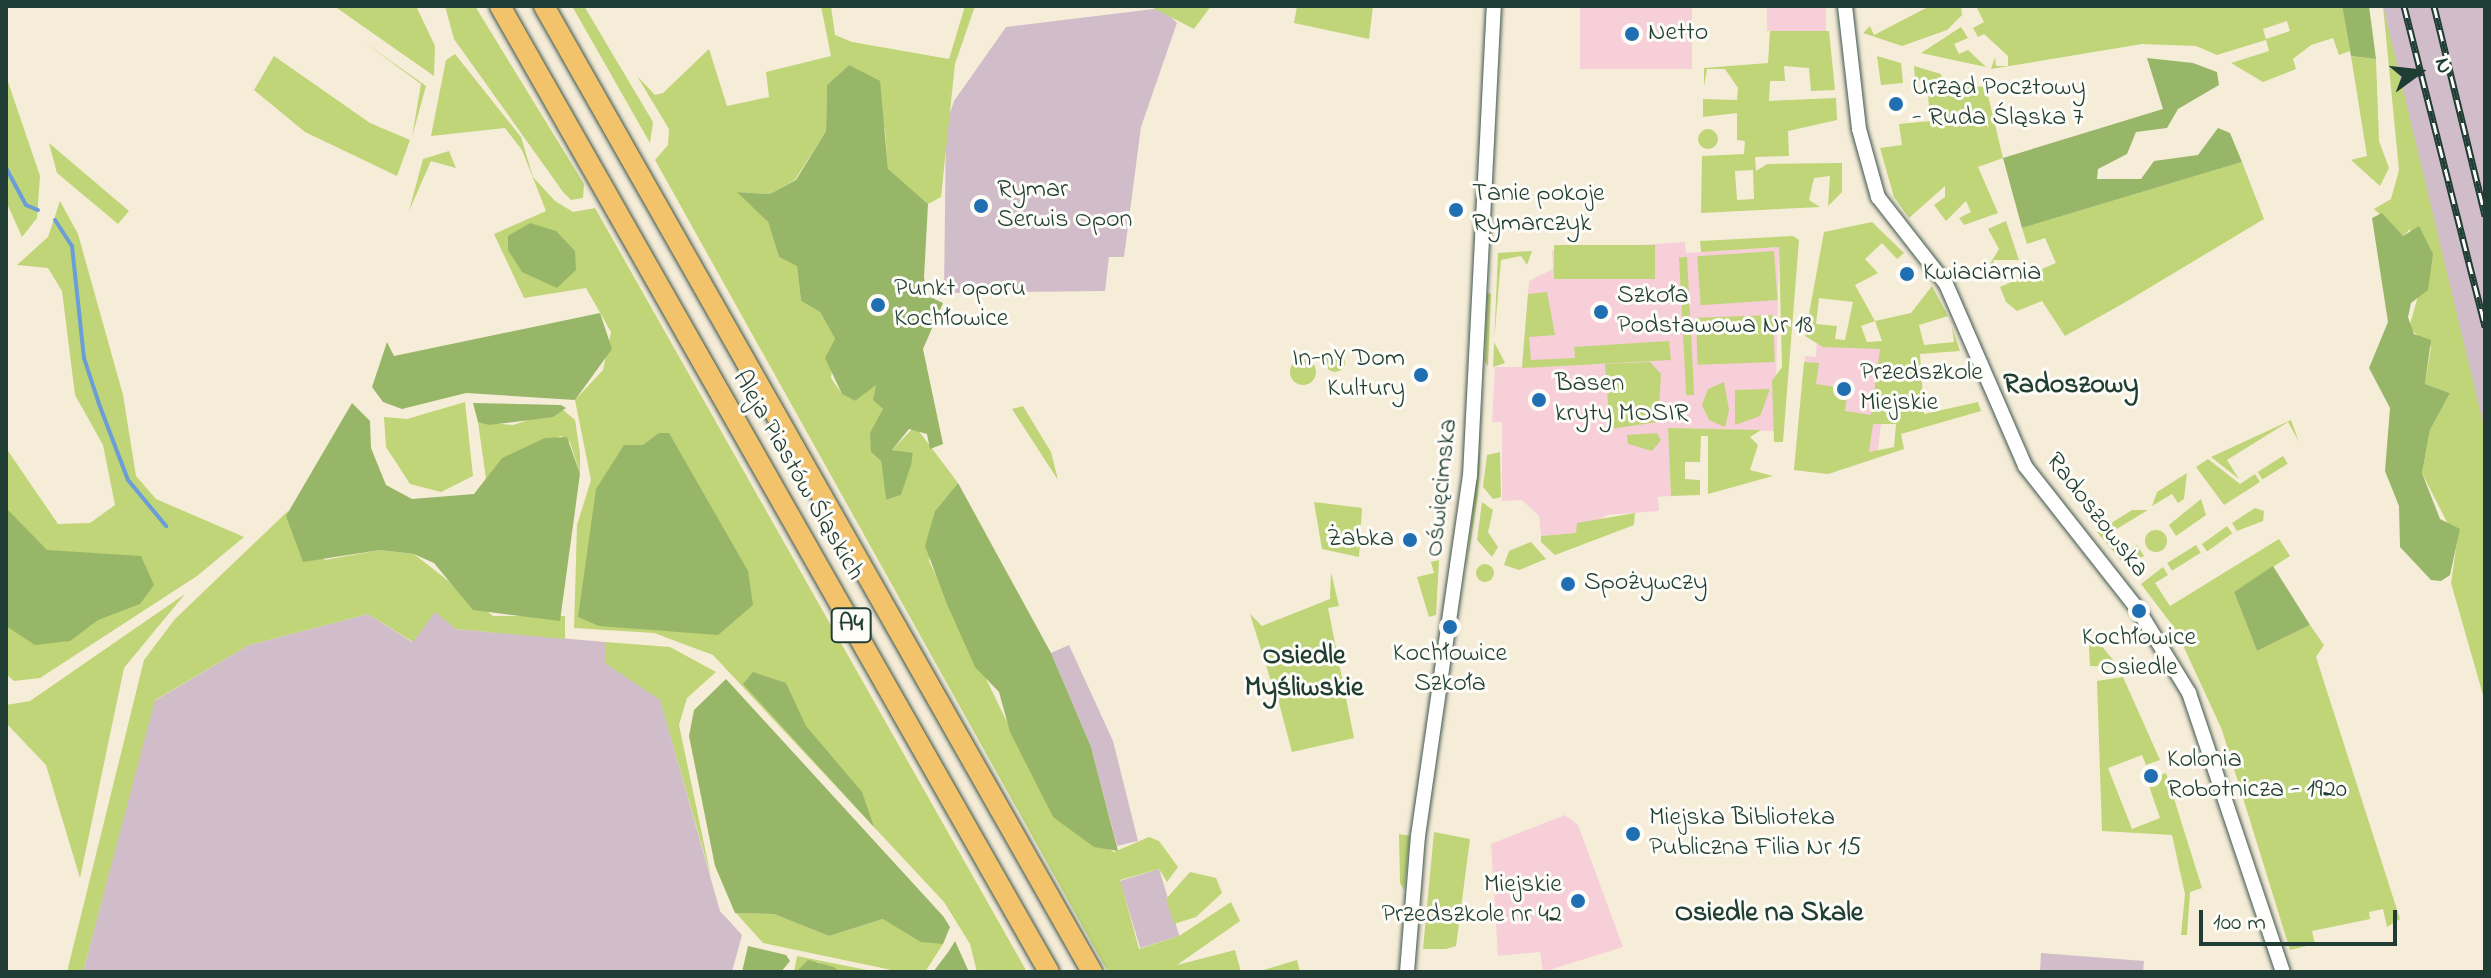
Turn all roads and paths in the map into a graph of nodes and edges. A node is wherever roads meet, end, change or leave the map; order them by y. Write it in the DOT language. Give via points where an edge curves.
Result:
graph roads {
  1 [pos="500,6"];
  2 [pos="544,6"];
  3 [pos="1494,6"];
  4 [pos="1845,6"];
  5 [pos="1049,972"];
  6 [pos="1092,972"];
  7 [pos="1407,972"];
  8 [pos="2283,972"];
  1 -- 5 [label="highway, Aleja Piastów Śląskich / A4"];
  2 -- 6 [label="highway, Aleja Piastów Śląskich / A4"];
  3 -- 7 [label="street, Oświęcimska" via="1470,476 1418,836"];
  4 -- 8 [label="street, Radoszowska" via="1859,129 1878,197 1946,284 2025,466 2139,611 2189,693"];
}
